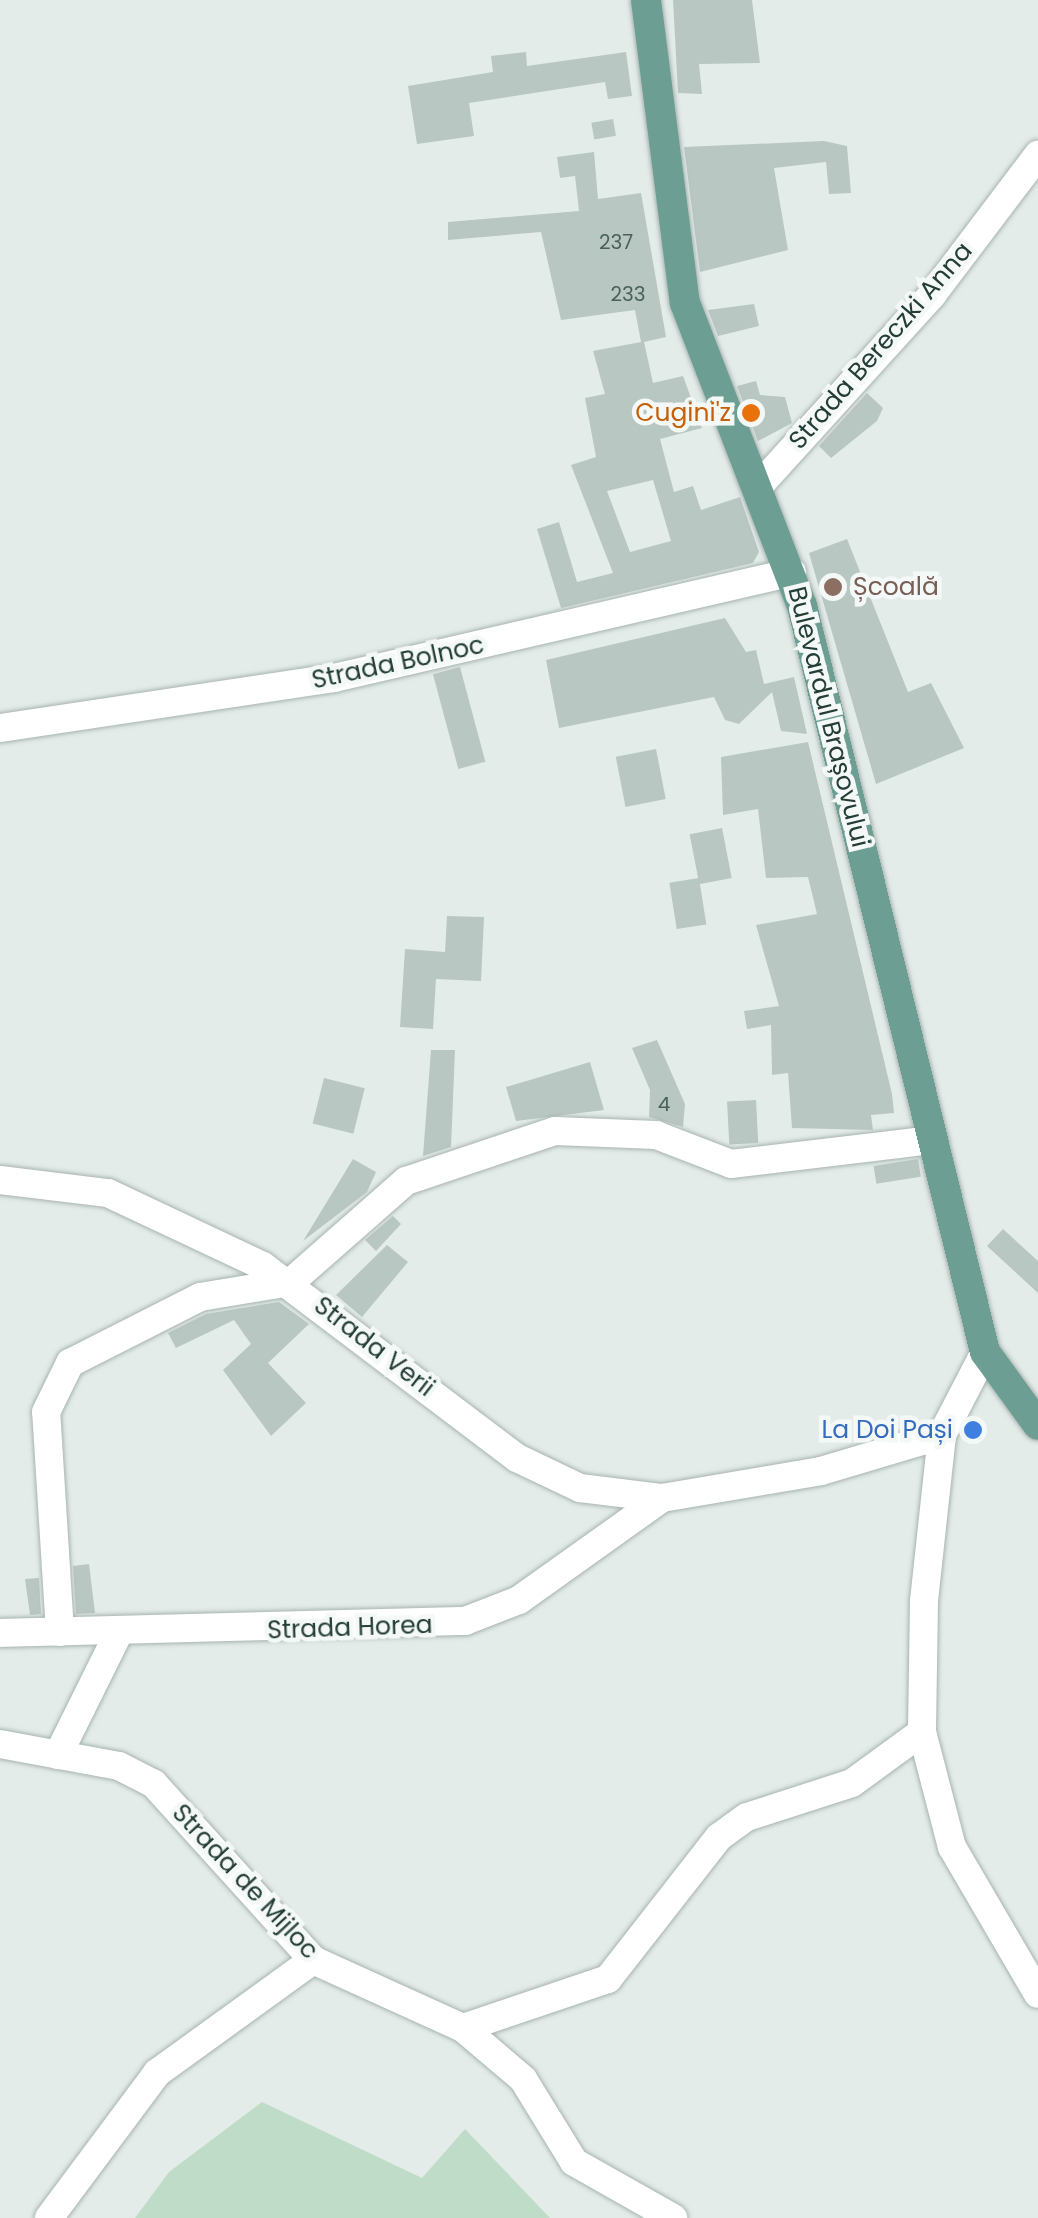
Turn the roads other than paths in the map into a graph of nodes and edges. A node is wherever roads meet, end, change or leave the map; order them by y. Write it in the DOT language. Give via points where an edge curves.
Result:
graph roads {
  1 [pos="646,0"];
  2 [pos="1038,156"];
  3 [pos="757,488"];
  4 [pos="792,572"];
  5 [pos="0,728"];
  6 [pos="933,1140"];
  7 [pos="0,1180"];
  8 [pos="290,1282"];
  9 [pos="985,1352"];
  10 [pos="1038,1425"];
  11 [pos="942,1434"];
  12 [pos="662,1498"];
  13 [pos="60,1632"];
  14 [pos="119,1632"];
  15 [pos="0,1633"];
  16 [pos="922,1732"];
  17 [pos="0,1744"];
  18 [pos="58,1756"];
  19 [pos="312,1960"];
  20 [pos="1038,1994"];
  21 [pos="463,2028"];
  22 [pos="661,2216"];
  23 [pos="49,2218"];
  1 -- 3 [label="main road, Bulevardul Brașovului" via="685,303"];
  2 -- 3 [label="street, Strada Bereczki Anna" via="932,295"];
  3 -- 4 [label="main road, Bulevardul Brașovului"];
  4 -- 5 [label="street, Strada Bolnoc" via="334,678"];
  4 -- 6 [label="main road, Bulevardul Brașovului"];
  6 -- 8 [label="street" via="731,1164 656,1134 555,1131 406,1181"];
  6 -- 9 [label="main road, Bulevardul Brașovului"];
  7 -- 8 [label="street" via="108,1193"];
  8 -- 12 [label="street, Strada Verii" via="517,1458 580,1488"];
  8 -- 13 [label="street, Strada Verii" via="200,1297 70,1362 57,1378 46,1412"];
  9 -- 10 [label="main road, Bulevardul Brașovului"];
  9 -- 11 [label="street"];
  11 -- 12 [label="street, Strada Verii" via="821,1471"];
  11 -- 16 [label="street" via="924,1602"];
  12 -- 14 [label="street, Strada Horea" via="519,1600 465,1621"];
  13 -- 14 [label="street, Strada Horea"];
  13 -- 15 [label="street, Strada Horea"];
  14 -- 18 [label="street"];
  16 -- 20 [label="street" via="952,1847"];
  16 -- 21 [label="street" via="852,1783 747,1816 719,1837 608,1979"];
  17 -- 18 [label="street, Strada de Mijloc"];
  18 -- 19 [label="street, Strada de Mijloc" via="119,1766 154,1784"];
  19 -- 21 [label="street, Strada de Mijloc"];
  19 -- 23 [label="street" via="157,2073"];
  21 -- 22 [label="street, Strada de Mijloc" via="524,2079 574,2162"];
}
